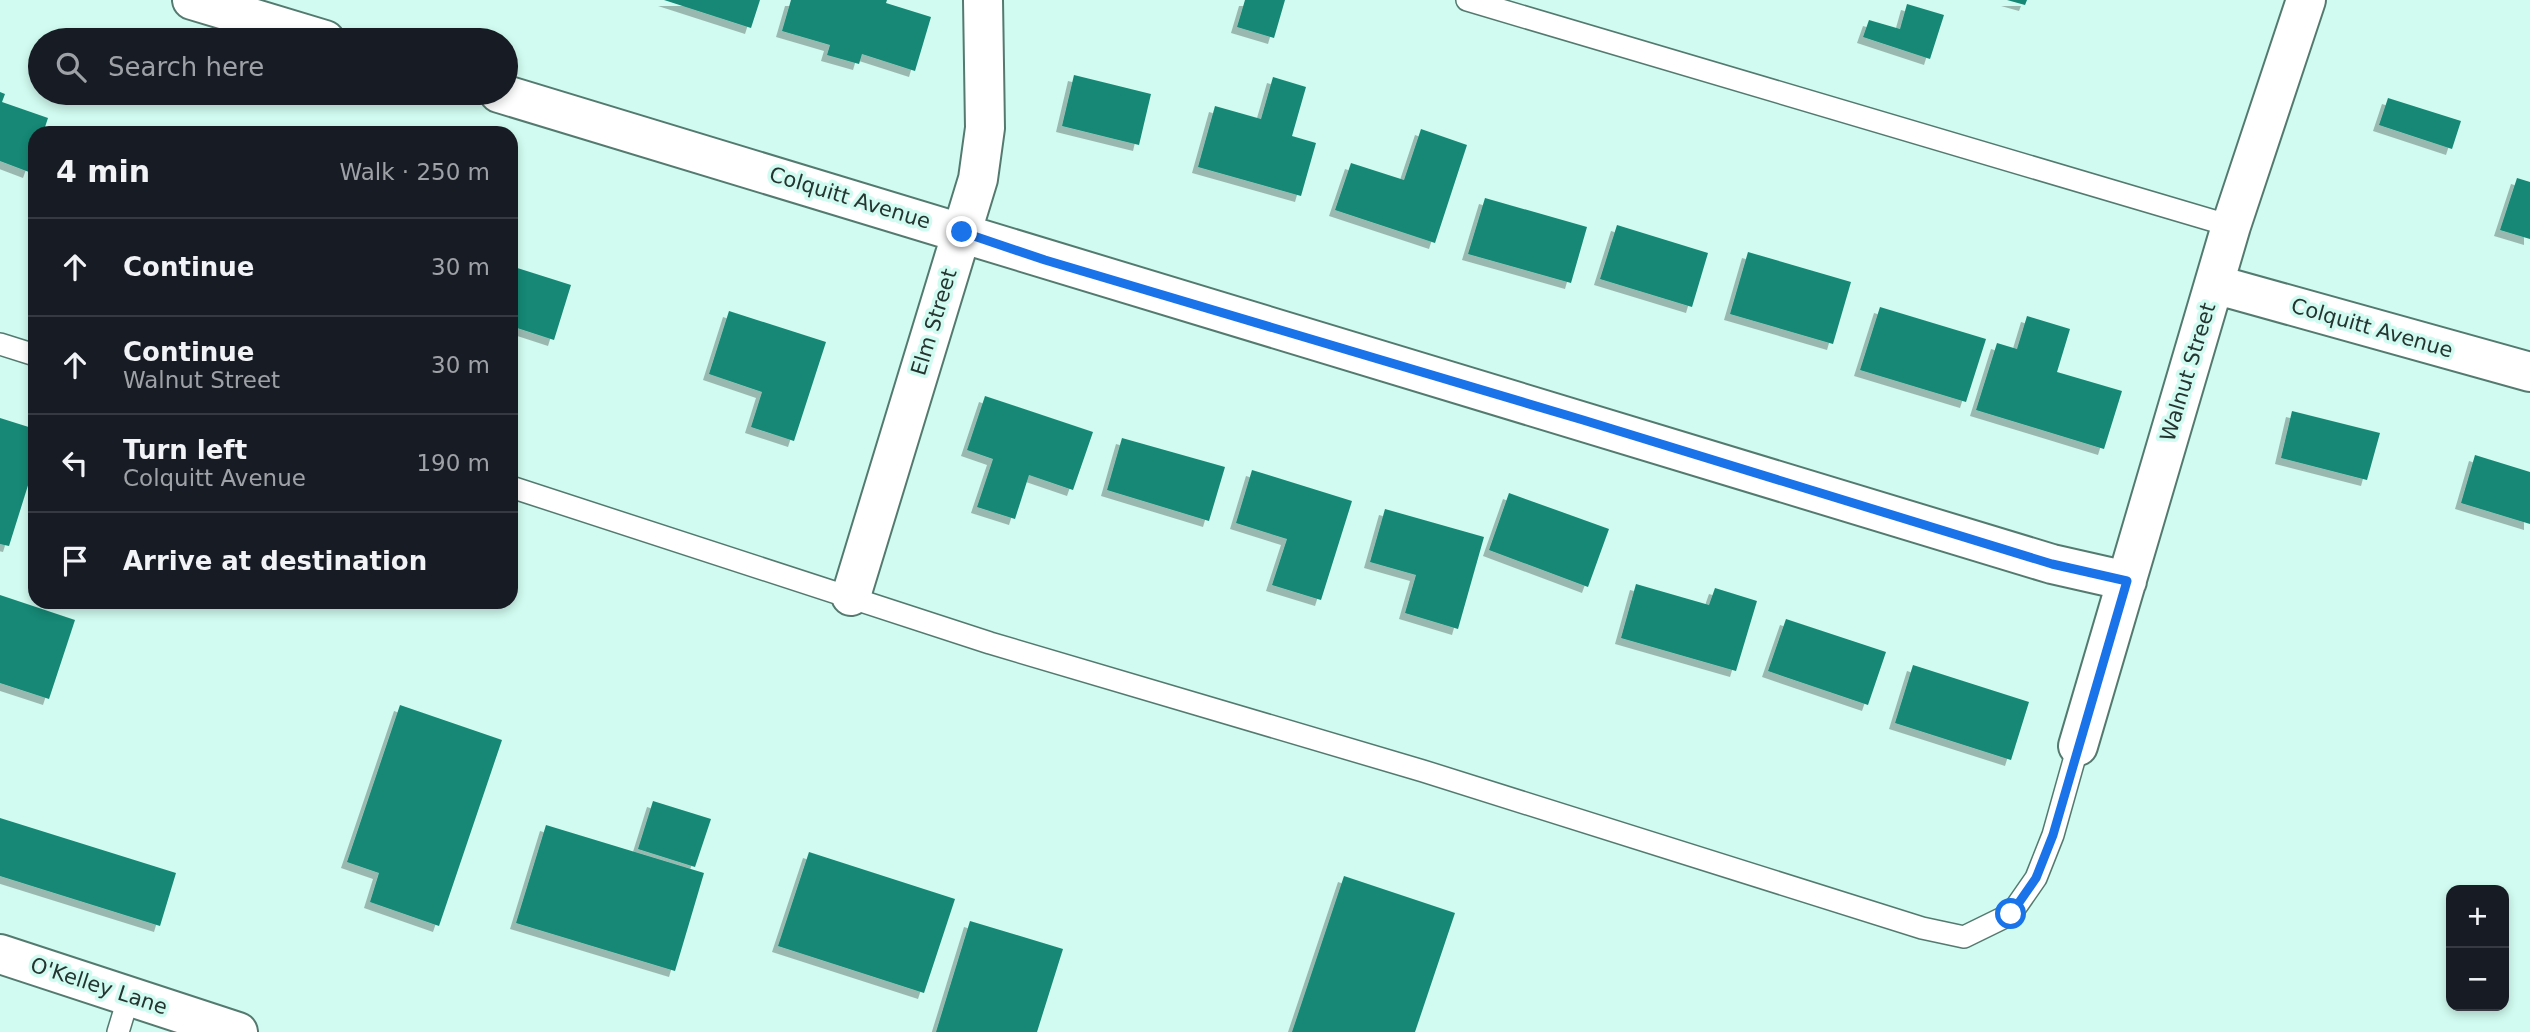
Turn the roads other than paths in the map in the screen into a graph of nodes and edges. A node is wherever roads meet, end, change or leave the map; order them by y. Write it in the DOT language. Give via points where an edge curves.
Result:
graph roads {
  1 [pos="191,0"];
  2 [pos="983,0"];
  3 [pos="1467,0"];
  4 [pos="2306,0"];
  5 [pos="285,28"];
  6 [pos="518,99"];
  7 [pos="2231,226"];
  8 [pos="962,232"];
  9 [pos="2214,284"];
  10 [pos="0,344"];
  11 [pos="28,353"];
  12 [pos="2530,372"];
  13 [pos="518,489"];
  14 [pos="2127,581"];
  15 [pos="851,596"];
  16 [pos="2078,746"];
  17 [pos="0,954"];
  18 [pos="128,996"];
  19 [pos="118,1032"];
  20 [pos="238,1032"];
  1 -- 5 [label="street"];
  2 -- 8 [label="street, Elm Street" via="985,128 978,179"];
  3 -- 7 [label="lane"];
  4 -- 7 [label="street, Walnut Street"];
  6 -- 8 [label="street, Colquitt Avenue"];
  7 -- 9 [label="street, Walnut Street"];
  8 -- 14 [label="street, Colquitt Avenue" via="2052,564"];
  8 -- 15 [label="street, Elm Street"];
  9 -- 12 [label="street, Colquitt Avenue"];
  9 -- 14 [label="street, Walnut Street"];
  10 -- 11 [label="lane"];
  13 -- 15 [label="lane"];
  14 -- 16 [label="street, Walnut Street"];
  15 -- 16 [label="lane" via="990,643 1423,771 1922,928 1964,937 2011,914 2036,878"];
  17 -- 18 [label="street, O'Kelley Lane"];
  18 -- 19 [label="lane"];
  18 -- 20 [label="street, O'Kelley Lane"];
}
